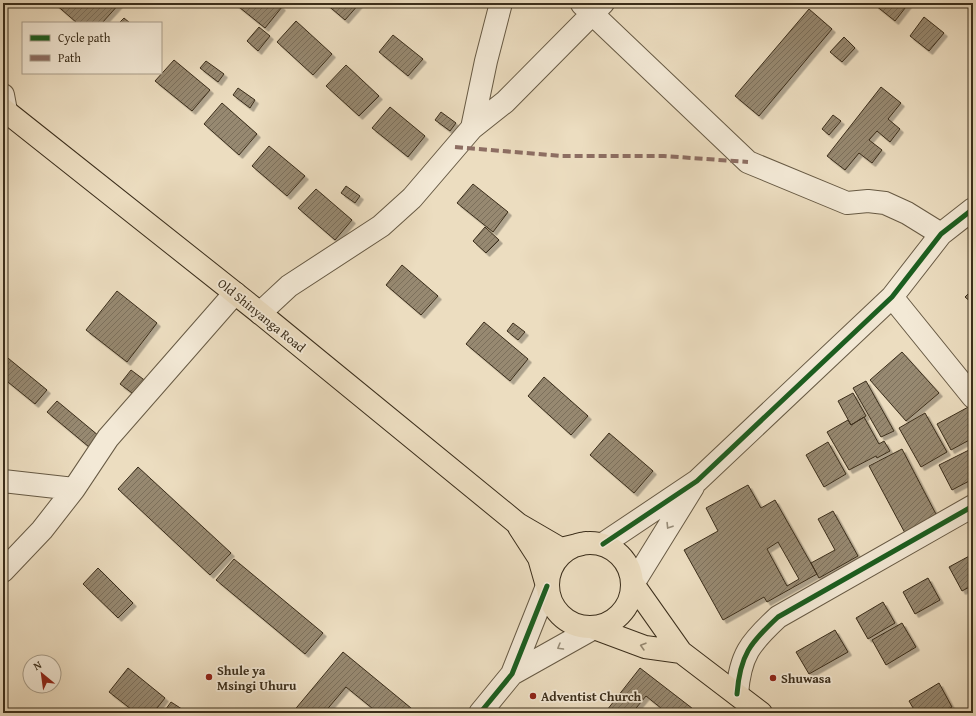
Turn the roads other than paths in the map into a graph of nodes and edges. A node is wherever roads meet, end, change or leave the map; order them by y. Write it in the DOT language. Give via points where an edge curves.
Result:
graph roads {
  1 [pos="501,3"];
  2 [pos="592,6"];
  3 [pos="4,105"];
  4 [pos="472,128"];
  5 [pos="973,209"];
  6 [pos="941,234"];
  7 [pos="235,293"];
  8 [pos="892,297"];
  9 [pos="260,313"];
  10 [pos="973,397"];
  11 [pos="3,481"];
  12 [pos="697,481"];
  13 [pos="74,489"];
  14 [pos="973,506"];
  15 [pos="518,524"];
  16 [pos="595,544"];
  17 [pos="3,571"];
  18 [pos="633,584"];
  19 [pos="548,586"];
  20 [pos="594,628"];
  21 [pos="681,652"];
  22 [pos="512,674"];
  23 [pos="737,694"];
  24 [pos="480,713"];
  25 [pos="761,713"];
  1 -- 4 [label="street"];
  2 -- 4 [label="street" via="504,102"];
  2 -- 6 [label="street" via="748,162 847,203 885,203"];
  3 -- 7 [label="main road, Old Shinyanga Road"];
  4 -- 9 [label="street" via="412,198 381,226 290,286"];
  5 -- 6 [label="street"];
  6 -- 8 [label="street"];
  7 -- 9 [label="main road, Old Shinyanga Road"];
  7 -- 13 [label="street" via="108,438"];
  8 -- 10 [label="street"];
  8 -- 12 [label="street"];
  9 -- 15 [label="main road, Old Shinyanga Road"];
  11 -- 13 [label="street"];
  12 -- 16 [label="street"];
  12 -- 18 [label="street, one-way"];
  13 -- 17 [label="street" via="42,530"];
  14 -- 23 [label="street" via="778,617 755,638 744,657"];
  15 -- 16 [label="main road, Old Shinyanga Road" via="561,549"];
  15 -- 19 [label="main road, Old Shinyanga Road" via="539,558"];
  16 -- 18 [label="main road" via="618,553 629,566"];
  16 -- 19 [label="main road, Old Shinyanga Road" via="571,547 559,556 550,570"];
  18 -- 20 [label="main road" via="630,599 622,613 610,623"];
  18 -- 21 [label="main road"];
  19 -- 20 [label="main road, Old Shinyanga Road" via="551,603 562,617 577,626"];
  19 -- 22 [label="street"];
  21 -- 20 [label="main road, Old Shinyanga Road, one-way" via="645,648"];
  20 -- 22 [label="street, one-way"];
  21 -- 23 [label="main road"];
  22 -- 24 [label="street"];
  23 -- 25 [label="main road"];
}
